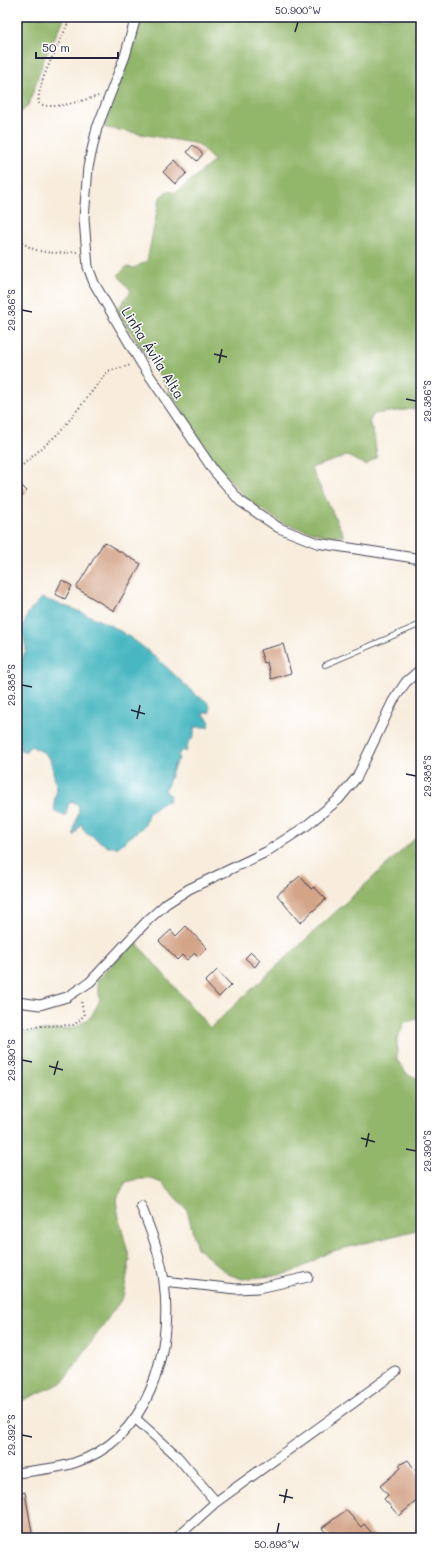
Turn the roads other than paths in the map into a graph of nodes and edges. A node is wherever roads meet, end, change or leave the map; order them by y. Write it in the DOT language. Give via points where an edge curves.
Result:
graph roads {
  1 [pos="136,17"];
  2 [pos="421,559"];
  3 [pos="421,624"];
  4 [pos="325,665"];
  5 [pos="421,669"];
  6 [pos="17,1002"];
  7 [pos="140,1206"];
  8 [pos="308,1277"];
  9 [pos="164,1282"];
  10 [pos="396,1372"];
  11 [pos="136,1419"];
  12 [pos="17,1473"];
  13 [pos="216,1502"];
  14 [pos="180,1537"];
  1 -- 2 [label="street, Linha Ávila Alta" via="125,56 97,128 88,167 84,218 88,267 94,283 141,363 214,471 240,501 279,528 317,543"];
  3 -- 4 [label="lane"];
  5 -- 6 [label="street" via="406,682 393,701 357,777 340,799 306,826 266,852 189,888 166,903 90,982 68,997 40,1005"];
  7 -- 9 [label="street" via="151,1232"];
  8 -- 9 [label="street" via="259,1288 236,1289"];
  9 -- 11 [label="street" via="164,1345 159,1368"];
  10 -- 13 [label="street"];
  11 -- 12 [label="street" via="98,1452 74,1463"];
  11 -- 13 [label="street" via="182,1460"];
  13 -- 14 [label="street"];
}
